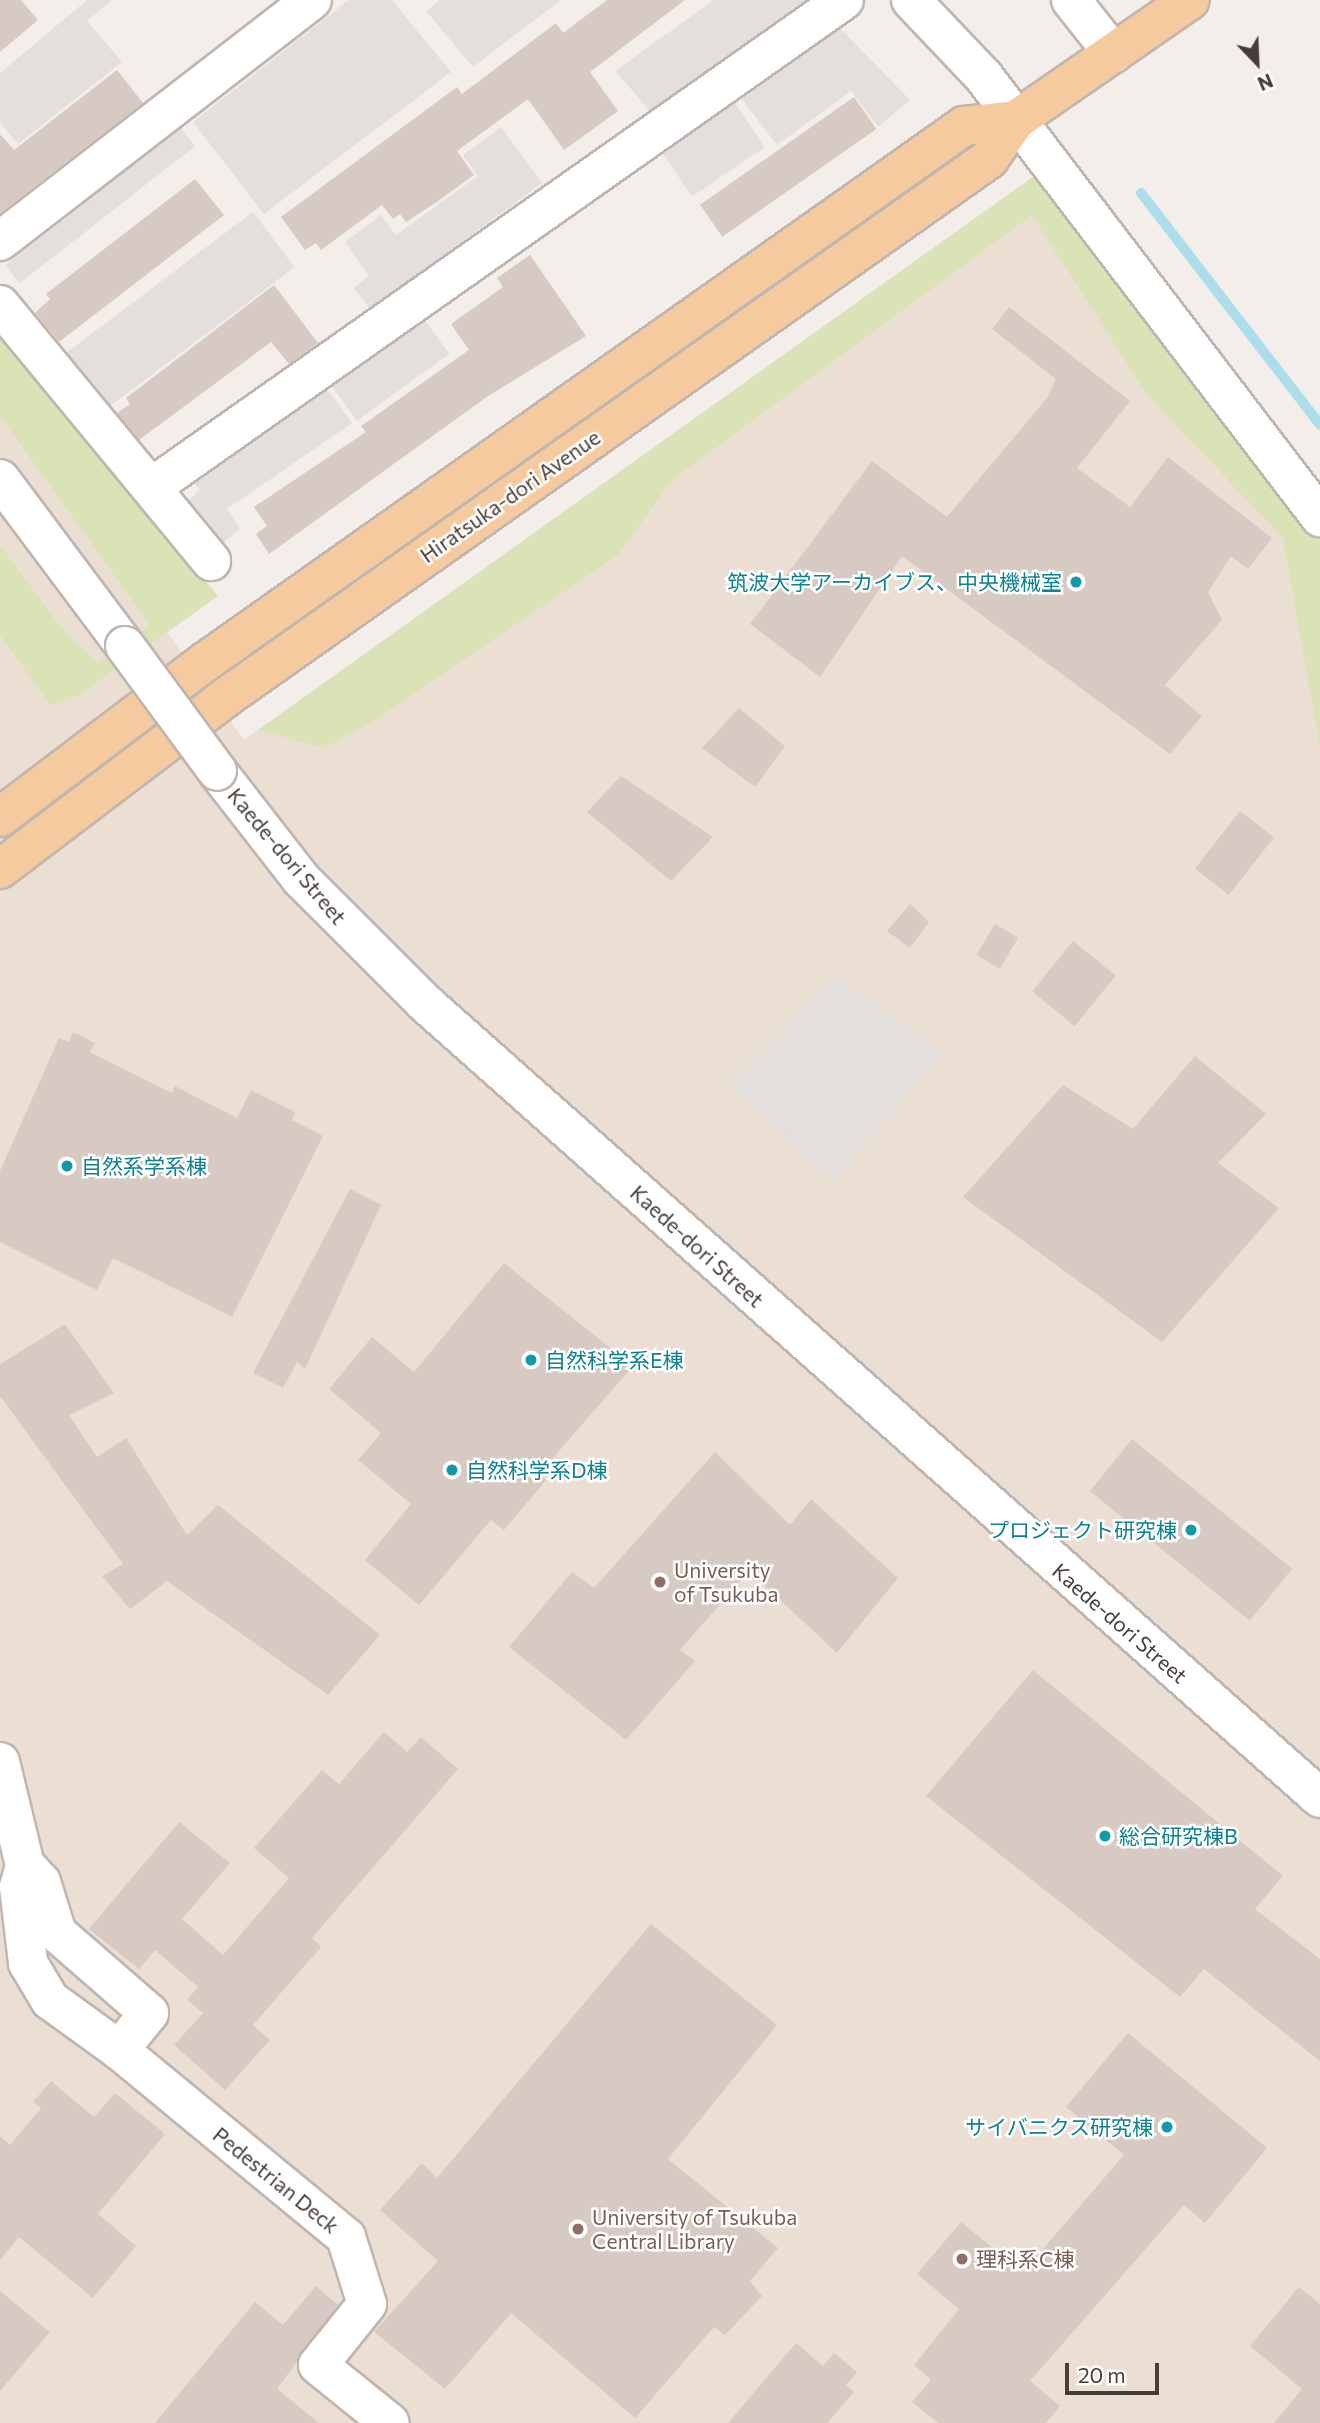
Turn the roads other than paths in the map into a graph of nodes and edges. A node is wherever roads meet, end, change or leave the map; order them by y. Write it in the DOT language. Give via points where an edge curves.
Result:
graph roads {
  1 [pos="312,0"];
  2 [pos="844,0"];
  3 [pos="911,0"];
  4 [pos="1071,0"];
  5 [pos="1190,0"];
  6 [pos="1113,53"];
  7 [pos="1016,120"];
  8 [pos="0,241"];
  9 [pos="0,305"];
  10 [pos="0,479"];
  11 [pos="152,488"];
  12 [pos="1320,517"];
  13 [pos="211,561"];
  14 [pos="0,817"];
  15 [pos="0,869"];
  16 [pos="0,1762"];
  17 [pos="1320,1798"];
  18 [pos="24,1865"];
  19 [pos="119,2050"];
  20 [pos="390,2423"];
  1 -- 8 [label="street"];
  2 -- 11 [label="street"];
  3 -- 7 [label="street"];
  4 -- 6 [label="street"];
  5 -- 6 [label="main road, Hiratsuka-dori Avenue"];
  6 -- 7 [label="main road, Hiratsuka-dori Avenue"];
  7 -- 12 [label="street"];
  7 -- 14 [label="main road, Hiratsuka-dori Avenue" via="964,126 205,662"];
  7 -- 15 [label="main road, Hiratsuka-dori Avenue" via="989,159 237,690"];
  9 -- 11 [label="street"];
  10 -- 17 [label="street, Kaede-dori Street, bridge" via="301,878 425,1003"];
  11 -- 13 [label="street"];
  16 -- 18 [label="street, Pedestrian Deck"];
  18 -- 19 [label="street, Pedestrian Deck" via="19,1887 28,1963 50,2000"];
  18 -- 19 [label="street, Pedestrian Deck" via="41,1882 57,1933 149,2013"];
  19 -- 20 [label="street, Pedestrian Deck" via="346,2237 367,2304 318,2365"];
}
